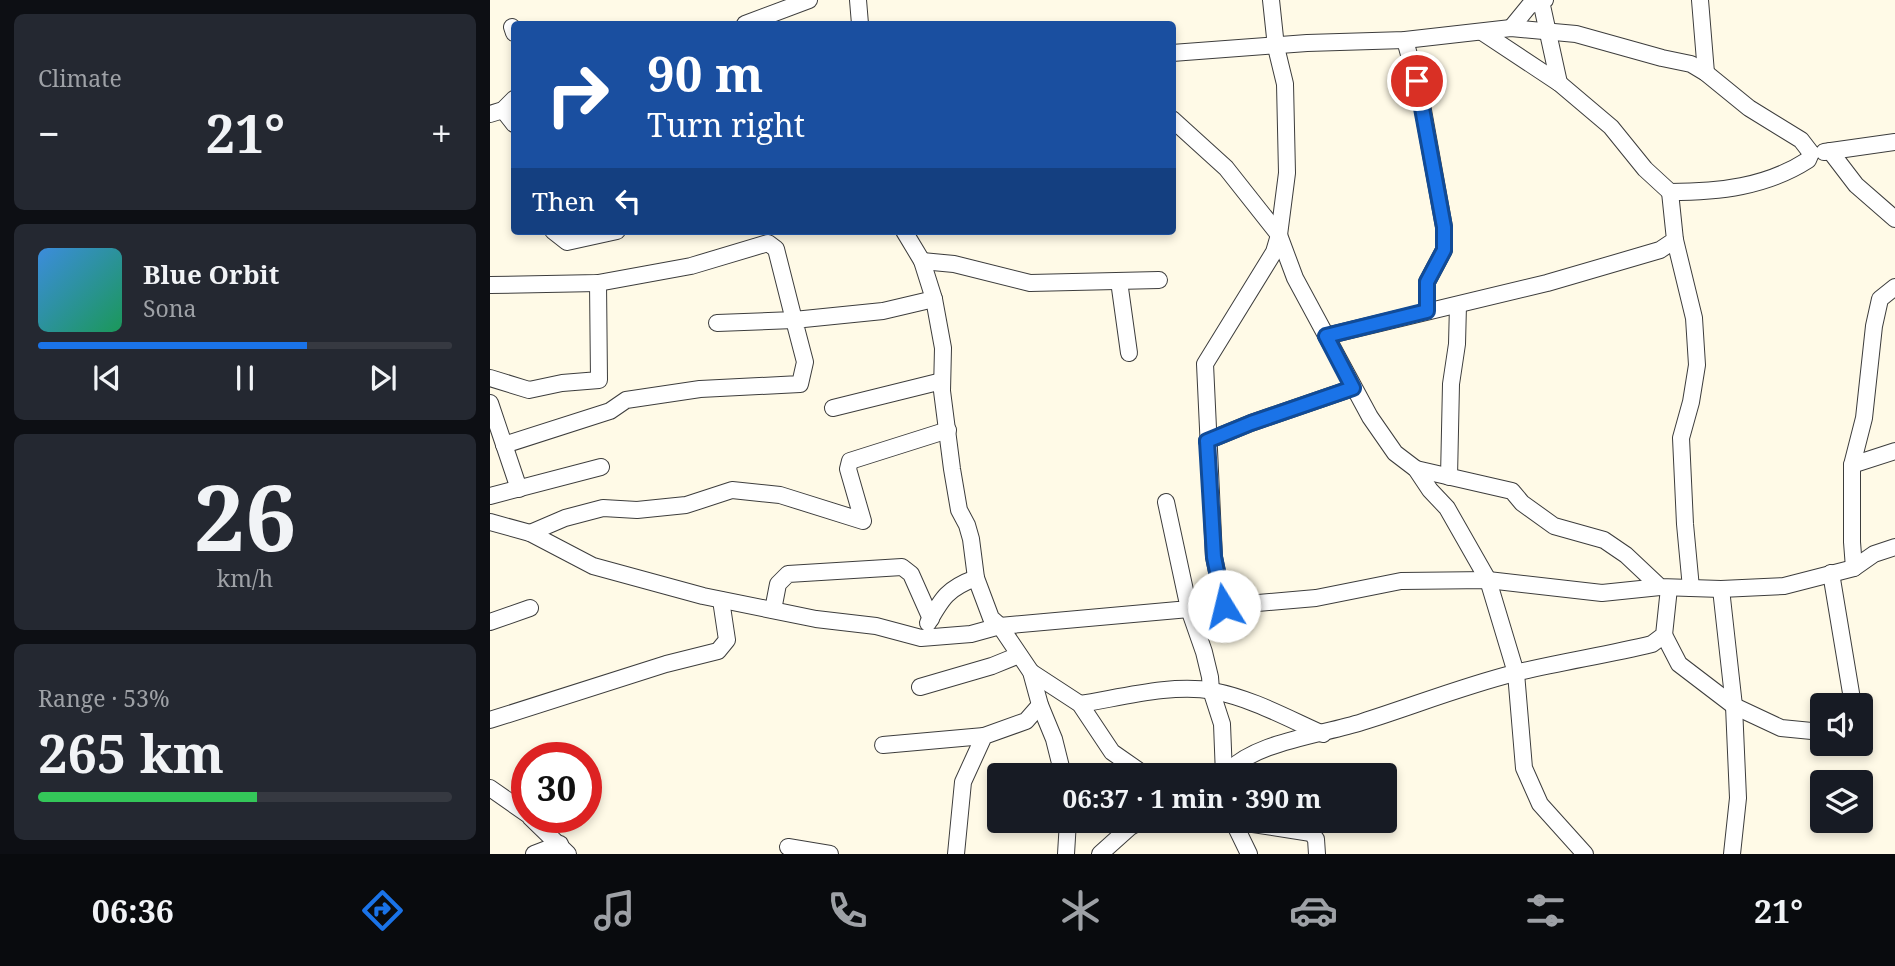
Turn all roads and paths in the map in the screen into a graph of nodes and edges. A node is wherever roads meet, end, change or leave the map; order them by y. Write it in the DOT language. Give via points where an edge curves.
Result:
graph roads {
  1 [pos="809,0"];
  2 [pos="858,0"];
  3 [pos="1271,0"];
  4 [pos="1542,0"];
  5 [pos="1700,0"];
  6 [pos="771,21"];
  7 [pos="860,21"];
  8 [pos="1511,28"];
  9 [pos="1549,30"];
  10 [pos="1482,32"];
  11 [pos="1405,40"];
  12 [pos="1276,47"];
  13 [pos="1176,53"];
  14 [pos="1706,73"];
  15 [pos="1559,83"];
  16 [pos="1176,123"];
  17 [pos="1895,142"];
  18 [pos="1830,151"];
  19 [pos="1811,153"];
  20 [pos="1670,192"];
  21 [pos="1895,219"];
  22 [pos="557,235"];
  23 [pos="601,235"];
  24 [pos="906,235"];
  25 [pos="1279,235"];
  26 [pos="1675,240"];
  27 [pos="922,261"];
  28 [pos="1158,280"];
  29 [pos="1119,281"];
  30 [pos="598,283"];
  31 [pos="490,285"];
  32 [pos="1895,287"];
  33 [pos="934,299"];
  34 [pos="1458,305"];
  35 [pos="1427,311"];
  36 [pos="794,320"];
  37 [pos="717,323"];
  38 [pos="1326,336"];
  39 [pos="1129,353"];
  40 [pos="490,378"];
  41 [pos="942,381"];
  42 [pos="1353,388"];
  43 [pos="490,403"];
  44 [pos="833,408"];
  45 [pos="948,430"];
  46 [pos="1207,441"];
  47 [pos="504,444"];
  48 [pos="1895,451"];
  49 [pos="1852,466"];
  50 [pos="601,467"];
  51 [pos="1416,469"];
  52 [pos="1449,477"];
  53 [pos="519,489"];
  54 [pos="490,496"];
  55 [pos="1166,502"];
  56 [pos="490,522"];
  57 [pos="530,533"];
  58 [pos="1895,547"];
  59 [pos="1854,568"];
  60 [pos="1831,573"];
  61 [pos="976,578"];
  62 [pos="1488,580"];
  63 [pos="1665,587"];
  64 [pos="1690,588"];
  65 [pos="1721,589"];
  66 [pos="721,600"];
  67 [pos="1224,606"];
  68 [pos="530,608"];
  69 [pos="1189,609"];
  70 [pos="773,610"];
  71 [pos="931,619"];
  72 [pos="490,622"];
  73 [pos="1000,626"];
  74 [pos="1664,635"];
  75 [pos="920,638"];
  76 [pos="1019,655"];
  77 [pos="1031,672"];
  78 [pos="1517,673"];
  79 [pos="920,687"];
  80 [pos="1211,690"];
  81 [pos="1851,693"];
  82 [pos="1080,704"];
  83 [pos="1040,705"];
  84 [pos="1734,706"];
  85 [pos="490,720"];
  86 [pos="1810,731"];
  87 [pos="1323,734"];
  88 [pos="984,736"];
  89 [pos="883,745"];
  90 [pos="1060,763"];
  91 [pos="1128,763"];
  92 [pos="1224,763"];
  93 [pos="1236,763"];
  94 [pos="490,788"];
  95 [pos="511,803"];
  96 [pos="548,833"];
  97 [pos="1067,833"];
  98 [pos="1123,833"];
  99 [pos="1239,833"];
  100 [pos="1311,833"];
  101 [pos="788,848"];
  102 [pos="564,849"];
  103 [pos="534,854"];
  104 [pos="830,854"];
  105 [pos="956,854"];
  106 [pos="1066,854"];
  107 [pos="1100,854"];
  108 [pos="1249,854"];
  109 [pos="1317,854"];
  110 [pos="1585,854"];
  111 [pos="1732,854"];
  1 -- 6 [label="street"];
  2 -- 7 [label="street"];
  3 -- 12 [label="street"];
  4 -- 8 [label="street" via="1529,6"];
  4 -- 9 [label="street"];
  5 -- 14 [label="street"];
  8 -- 9 [label="street"];
  8 -- 10 [label="street"];
  9 -- 14 [label="street" via="1678,60"];
  9 -- 15 [label="street"];
  10 -- 11 [label="street"];
  10 -- 15 [label="street"];
  11 -- 12 [label="street"];
  11 -- 35 [label="street" via="1421,99 1444,227 1444,250 1427,282"];
  12 -- 13 [label="street"];
  12 -- 25 [label="street" via="1285,84 1287,173"];
  14 -- 19 [label="street" via="1749,108 1801,140"];
  15 -- 20 [label="street" via="1611,127"];
  16 -- 25 [label="street" via="1226,168"];
  17 -- 18 [label="street"];
  18 -- 19 [label="street"];
  18 -- 21 [label="street" via="1856,185"];
  19 -- 20 [label="street" via="1808,160 1772,180 1705,192"];
  20 -- 26 [label="street"];
  22 -- 23 [label="street" via="568,243"];
  24 -- 27 [label="street"];
  25 -- 38 [label="street" via="1294,278"];
  25 -- 46 [label="street" via="1274,252 1205,364"];
  26 -- 34 [label="street" via="1626,261"];
  26 -- 64 [label="street" via="1694,318 1697,365 1681,438"];
  27 -- 29 [label="street" via="1030,283"];
  27 -- 33 [label="street"];
  28 -- 29 [label="street"];
  29 -- 39 [label="street"];
  30 -- 31 [label="street"];
  30 -- 36 [label="street" via="691,267 768,243 776,249"];
  30 -- 40 [label="street" via="599,380 530,390"];
  32 -- 49 [label="street" via="1880,299 1864,418"];
  33 -- 36 [label="street" via="883,311"];
  33 -- 41 [label="street" via="943,348"];
  34 -- 35 [label="street"];
  34 -- 52 [label="street"];
  35 -- 38 [label="street"];
  36 -- 37 [label="street"];
  36 -- 47 [label="street" via="805,362 800,384 700,389 626,400 610,411"];
  38 -- 42 [label="street"];
  41 -- 44 [label="street"];
  41 -- 45 [label="street"];
  42 -- 46 [label="street"];
  42 -- 51 [label="street" via="1395,453"];
  43 -- 47 [label="street"];
  45 -- 57 [label="street" via="850,461 848,469 863,521 780,495 732,490 686,505 603,508"];
  45 -- 61 [label="street" via="959,510 971,539"];
  46 -- 67 [label="street" via="1214,557"];
  47 -- 53 [label="street"];
  48 -- 49 [label="street"];
  49 -- 59 [label="street"];
  50 -- 53 [label="street"];
  51 -- 52 [label="street"];
  51 -- 62 [label="street" via="1447,509"];
  52 -- 63 [label="street" via="1512,491 1554,526 1604,540"];
  53 -- 54 [label="street"];
  55 -- 69 [label="street"];
  56 -- 57 [label="street"];
  57 -- 66 [label="street" via="593,566"];
  58 -- 59 [label="street"];
  59 -- 60 [label="street"];
  60 -- 65 [label="street" via="1784,586"];
  60 -- 81 [label="street"];
  61 -- 71 [label="street" via="956,585"];
  61 -- 73 [label="street" via="991,618"];
  62 -- 63 [label="street" via="1602,593"];
  62 -- 67 [label="street" via="1401,581 1316,598"];
  62 -- 78 [label="street"];
  63 -- 64 [label="street"];
  63 -- 74 [label="street"];
  64 -- 65 [label="street"];
  65 -- 84 [label="street"];
  66 -- 70 [label="street"];
  66 -- 85 [label="street" via="727,640 718,650"];
  67 -- 69 [label="street"];
  68 -- 72 [label="street"];
  69 -- 73 [label="street"];
  69 -- 80 [label="street"];
  70 -- 71 [label="street" via="778,584 788,574 902,567 911,574"];
  70 -- 75 [label="street" via="876,626"];
  71 -- 75 [label="street"];
  73 -- 75 [label="street" via="971,634"];
  73 -- 76 [label="street"];
  74 -- 78 [label="street" via="1652,644"];
  74 -- 84 [label="street" via="1679,664"];
  76 -- 77 [label="street"];
  76 -- 79 [label="street"];
  77 -- 82 [label="street"];
  77 -- 83 [label="street"];
  78 -- 87 [label="street"];
  78 -- 110 [label="street" via="1524,768 1540,804"];
  80 -- 82 [label="street" via="1174,690"];
  80 -- 87 [label="street"];
  80 -- 92 [label="street" via="1222,724"];
  82 -- 91 [label="street" via="1112,752"];
  83 -- 88 [label="street" via="1026,721"];
  83 -- 90 [label="street"];
  84 -- 86 [label="street" via="1782,728"];
  84 -- 111 [label="street" via="1738,798"];
  87 -- 93 [label="street" via="1293,738"];
  88 -- 89 [label="street"];
  88 -- 105 [label="street" via="963,782"];
  94 -- 95 [label="street"];
  96 -- 102 [label="street"];
  97 -- 106 [label="street"];
  98 -- 107 [label="street"];
  99 -- 108 [label="street"];
  100 -- 109 [label="street"];
  101 -- 104 [label="street"];
  102 -- 103 [label="street"];
}
